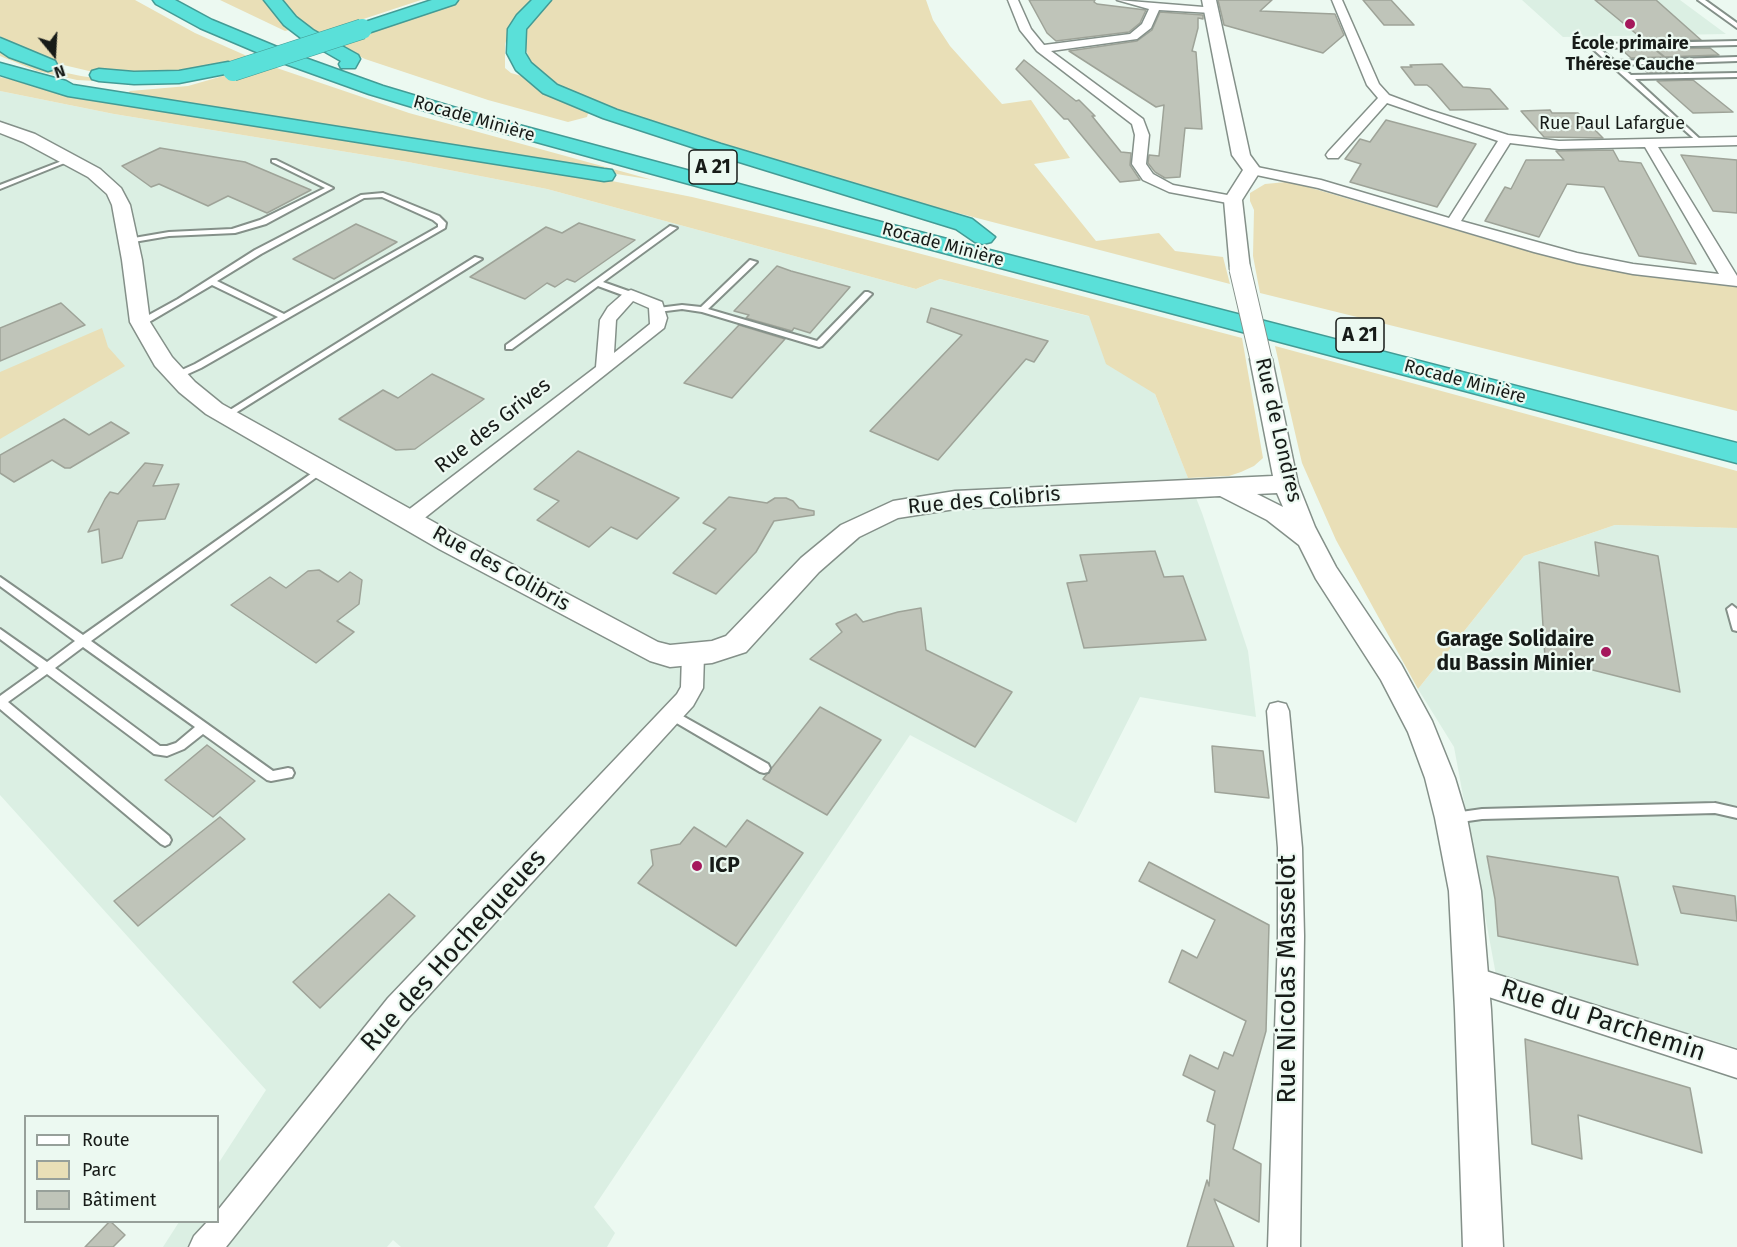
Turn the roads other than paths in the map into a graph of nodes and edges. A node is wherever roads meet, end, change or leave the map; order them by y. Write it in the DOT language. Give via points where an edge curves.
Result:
graph roads {
  1 [pos="162,0"];
  2 [pos="196,0"];
  3 [pos="273,0"];
  4 [pos="432,0"];
  5 [pos="449,0"];
  6 [pos="542,0"];
  7 [pos="1013,0"];
  8 [pos="1122,0"];
  9 [pos="1337,0"];
  10 [pos="1701,0"];
  11 [pos="1211,5"];
  12 [pos="1155,7"];
  13 [pos="1737,26"];
  14 [pos="359,27"];
  15 [pos="0,43"];
  16 [pos="1737,44"];
  17 [pos="1041,49"];
  18 [pos="1737,59"];
  19 [pos="1614,63"];
  20 [pos="348,64"];
  21 [pos="0,69"];
  22 [pos="230,70"];
  23 [pos="1737,75"];
  24 [pos="71,76"];
  25 [pos="1630,77"];
  26 [pos="1385,98"];
  27 [pos="0,127"];
  28 [pos="1506,139"];
  29 [pos="1737,141"];
  30 [pos="1649,142"];
  31 [pos="1700,142"];
  32 [pos="1334,155"];
  33 [pos="69,160"];
  34 [pos="274,161"];
  35 [pos="1252,170"];
  36 [pos="0,187"];
  37 [pos="1233,200"];
  38 [pos="850,221"];
  39 [pos="1453,223"];
  40 [pos="673,228"];
  41 [pos="983,237"];
  42 [pos="128,241"];
  43 [pos="478,259"];
  44 [pos="753,262"];
  45 [pos="1734,281"];
  46 [pos="213,282"];
  47 [pos="598,283"];
  48 [pos="868,294"];
  49 [pos="631,295"];
  50 [pos="658,310"];
  51 [pos="703,310"];
  52 [pos="284,317"];
  53 [pos="141,323"];
  54 [pos="509,347"];
  55 [pos="604,368"];
  56 [pos="176,376"];
  57 [pos="226,415"];
  58 [pos="1737,432"];
  59 [pos="1737,453"];
  60 [pos="322,470"];
  61 [pos="1286,484"];
  62 [pos="1223,487"];
  63 [pos="410,519"];
  64 [pos="1309,540"];
  65 [pos="0,581"];
  66 [pos="1732,609"];
  67 [pos="1737,627"];
  68 [pos="0,633"];
  69 [pos="82,641"];
  70 [pos="693,655"];
  71 [pos="47,669"];
  72 [pos="1278,711"];
  73 [pos="672,714"];
  74 [pos="203,727"];
  75 [pos="764,768"];
  76 [pos="288,773"];
  77 [pos="1737,813"];
  78 [pos="1451,818"];
  79 [pos="165,840"];
  80 [pos="1470,979"];
  81 [pos="1737,1064"];
  82 [pos="205,1247"];
  83 [pos="1284,1247"];
  84 [pos="1483,1247"];
  1 -- 38 [label="highway, Rocade Minière / A 21" via="255,45 376,90"];
  2 -- 20 [label="highway, Rocade Minière / A 21" via="272,36"];
  3 -- 20 [label="highway" via="307,34 351,59"];
  4 -- 14 [label="highway"];
  5 -- 14 [label="highway"];
  6 -- 41 [label="highway" via="523,19 514,40 523,66 550,89 652,127 964,224"];
  7 -- 17 [label="street" via="1026,30"];
  8 -- 12 [label="street"];
  9 -- 26 [label="street" via="1373,85"];
  10 -- 13 [label="lane"];
  11 -- 12 [label="street"];
  11 -- 35 [label="street" via="1241,155"];
  12 -- 17 [label="street" via="1143,32 1134,37"];
  14 -- 22 [label="highway, bridge"];
  15 -- 24 [label="highway"];
  16 -- 19 [label="lane" via="1603,46 1597,50"];
  17 -- 37 [label="street" via="1138,122 1142,135 1139,164 1148,177 1169,188"];
  18 -- 19 [label="lane"];
  19 -- 25 [label="lane"];
  20 -- 41 [label="highway, Rocade Minière / A 21" via="514,115"];
  21 -- 24 [label="highway"];
  22 -- 24 [label="highway" via="158,78"];
  22 -- 24 [label="highway" via="199,81 167,86 73,83"];
  23 -- 25 [label="lane"];
  24 -- 38 [label="highway" via="80,92 607,175 813,219"];
  25 -- 31 [label="lane"];
  26 -- 28 [label="street, Rue Paul Lafargue"];
  26 -- 32 [label="street"];
  27 -- 33 [label="street"];
  28 -- 30 [label="street, Rue Paul Lafargue" via="1559,145"];
  28 -- 39 [label="street"];
  29 -- 31 [label="street, Rue Paul Lafargue"];
  30 -- 31 [label="street, Rue Paul Lafargue"];
  30 -- 45 [label="street"];
  33 -- 36 [label="lane"];
  33 -- 42 [label="street" via="94,173 115,192"];
  34 -- 42 [label="lane" via="330,188 263,222 232,231 169,234"];
  35 -- 37 [label="street"];
  35 -- 39 [label="street" via="1321,184"];
  37 -- 61 [label="street, Rue de Londres, bridge" via="1240,269"];
  38 -- 59 [label="highway, Rocade Minière / A 21"];
  39 -- 45 [label="street" via="1577,258"];
  40 -- 47 [label="lane"];
  41 -- 58 [label="highway, Rocade Minière / A 21"];
  42 -- 53 [label="street"];
  43 -- 57 [label="lane"];
  44 -- 51 [label="lane"];
  46 -- 52 [label="lane"];
  46 -- 52 [label="lane" via="258,252 363,196 383,195 442,223 441,228"];
  46 -- 53 [label="lane"];
  47 -- 49 [label="lane"];
  47 -- 54 [label="lane"];
  48 -- 51 [label="lane" via="819,344"];
  49 -- 50 [label="street" via="651,302"];
  49 -- 55 [label="street" via="608,320"];
  50 -- 51 [label="lane"];
  50 -- 55 [label="street, Rue des Grives" via="658,325"];
  52 -- 56 [label="lane"];
  53 -- 56 [label="street, Rue des Colibris"];
  55 -- 63 [label="street, Rue des Grives"];
  56 -- 57 [label="street, Rue des Colibris"];
  57 -- 60 [label="street, Rue des Colibris"];
  60 -- 63 [label="street, Rue des Colibris"];
  60 -- 69 [label="lane"];
  61 -- 62 [label="street, Rue des Colibris"];
  61 -- 64 [label="street, Rue de Londres"];
  62 -- 64 [label="street" via="1276,514"];
  62 -- 70 [label="street, Rue des Colibris" via="955,500 893,510 850,531 810,565 735,644"];
  63 -- 70 [label="street, Rue des Colibris" via="650,650 670,656"];
  64 -- 78 [label="street, Rue de Londres" via="1325,572 1391,672 1422,730"];
  65 -- 69 [label="lane"];
  66 -- 67 [label="lane"];
  68 -- 71 [label="lane"];
  69 -- 71 [label="lane"];
  69 -- 74 [label="lane"];
  70 -- 73 [label="street, Rue des Hochequeues" via="692,688"];
  71 -- 74 [label="lane" via="158,751 180,746"];
  71 -- 79 [label="lane" via="0,702"];
  72 -- 83 [label="street, Rue Nicolas Masselot" via="1290,848 1291,936"];
  73 -- 75 [label="lane"];
  73 -- 82 [label="street, Rue des Hochequeues" via="398,1008"];
  74 -- 76 [label="lane" via="271,776"];
  77 -- 78 [label="lane" via="1715,808"];
  78 -- 80 [label="street, Rue de Londres" via="1465,891"];
  80 -- 81 [label="street, Rue du Parchemin"];
  80 -- 84 [label="street, Rue de Londres"];
}
